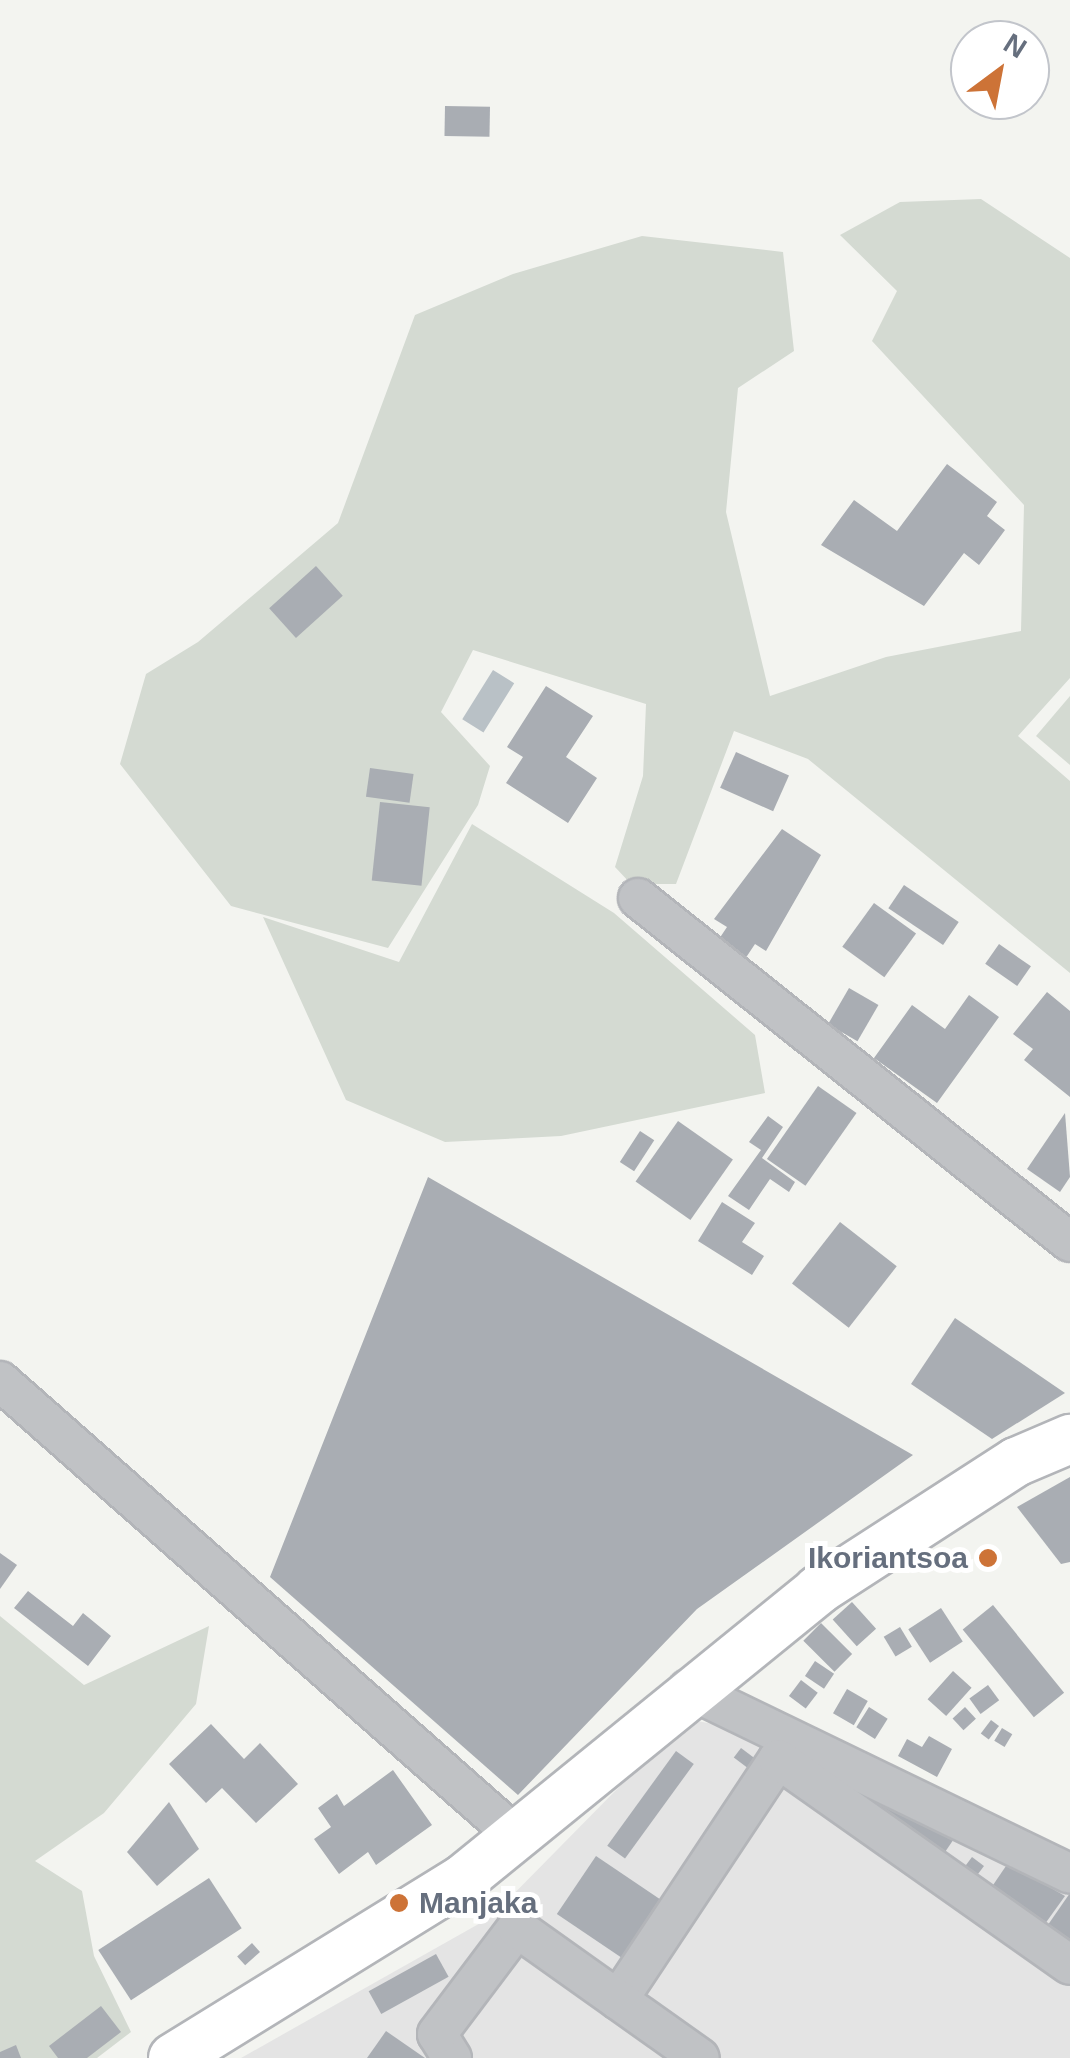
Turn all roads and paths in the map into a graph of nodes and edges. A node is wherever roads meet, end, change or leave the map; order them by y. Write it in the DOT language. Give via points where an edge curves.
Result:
graph roads {
  1 [pos="638,898"];
  2 [pos="1070,1242"];
  3 [pos="0,1380"];
  4 [pos="1070,1439"];
  5 [pos="688,1689"];
  6 [pos="776,1745"];
  7 [pos="515,1835"];
  8 [pos="1070,1874"];
  9 [pos="1070,1965"];
  10 [pos="618,2000"];
  11 [pos="174,2058"];
  12 [pos="452,2058"];
  13 [pos="700,2058"];
  1 -- 2 [label="street"];
  3 -- 7 [label="street"];
  4 -- 5 [label="main road" via="1016,1462 818,1590"];
  5 -- 6 [label="street"];
  5 -- 7 [label="main road"];
  6 -- 8 [label="street"];
  6 -- 9 [label="street"];
  6 -- 10 [label="street"];
  7 -- 11 [label="main road" via="463,1879"];
  10 -- 12 [label="street" via="517,1928 438,2034"];
  10 -- 13 [label="street"];
}
